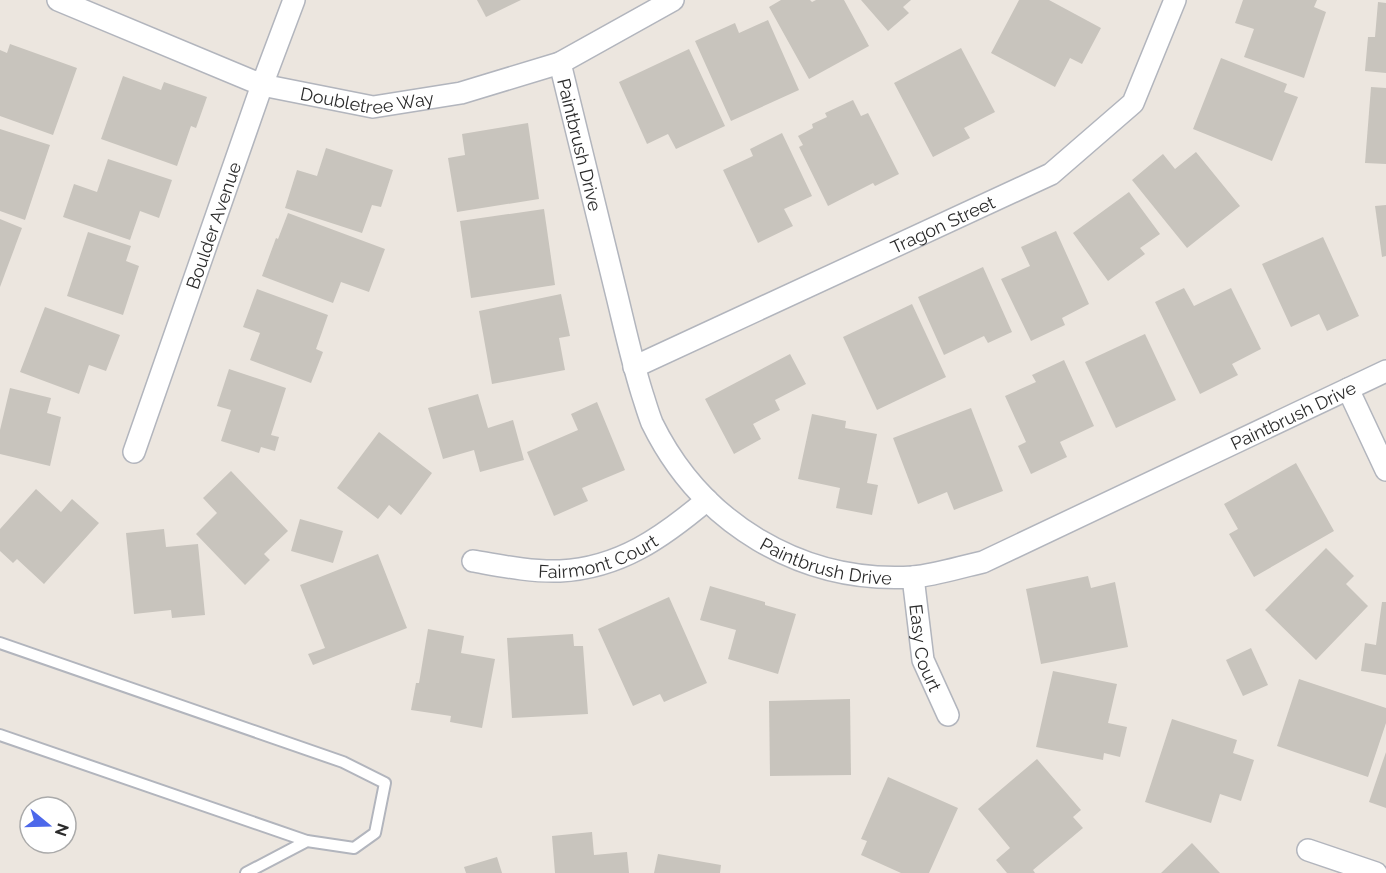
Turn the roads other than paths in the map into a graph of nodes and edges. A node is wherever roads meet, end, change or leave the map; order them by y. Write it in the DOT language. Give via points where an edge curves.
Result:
graph roads {
  1 [pos="58,0"];
  2 [pos="294,0"];
  3 [pos="673,0"];
  4 [pos="1175,0"];
  5 [pos="560,63"];
  6 [pos="262,85"];
  7 [pos="634,367"];
  8 [pos="1386,371"];
  9 [pos="1348,389"];
  10 [pos="134,452"];
  11 [pos="1386,470"];
  12 [pos="707,500"];
  13 [pos="473,561"];
  14 [pos="913,577"];
  15 [pos="0,643"];
  16 [pos="948,715"];
  17 [pos="0,735"];
  18 [pos="307,841"];
  19 [pos="1308,850"];
  20 [pos="246,873"];
  21 [pos="1376,873"];
  1 -- 6 [label="street, Doubletree Way"];
  2 -- 6 [label="street, Boulder Avenue"];
  3 -- 5 [label="street, Doubletree Way"];
  4 -- 7 [label="street, Tragon Street" via="1133,104 1051,174"];
  5 -- 6 [label="street, Doubletree Way" via="460,93 373,107"];
  5 -- 7 [label="street, Paintbrush Drive"];
  6 -- 10 [label="street, Boulder Avenue"];
  7 -- 12 [label="street, Paintbrush Drive" via="651,421 674,462"];
  8 -- 9 [label="street, Paintbrush Drive"];
  9 -- 11 [label="street"];
  9 -- 14 [label="street, Paintbrush Drive" via="984,562"];
  12 -- 13 [label="street, Fairmont Court" via="640,550 599,565 562,571 526,570"];
  12 -- 14 [label="street, Paintbrush Drive" via="735,525 767,545 816,566 864,576"];
  14 -- 16 [label="street, Easy Court" via="923,660"];
  15 -- 18 [label="lane" via="343,762 385,783 375,833 354,848"];
  17 -- 18 [label="lane"];
  18 -- 20 [label="lane"];
  19 -- 21 [label="street"];
}
